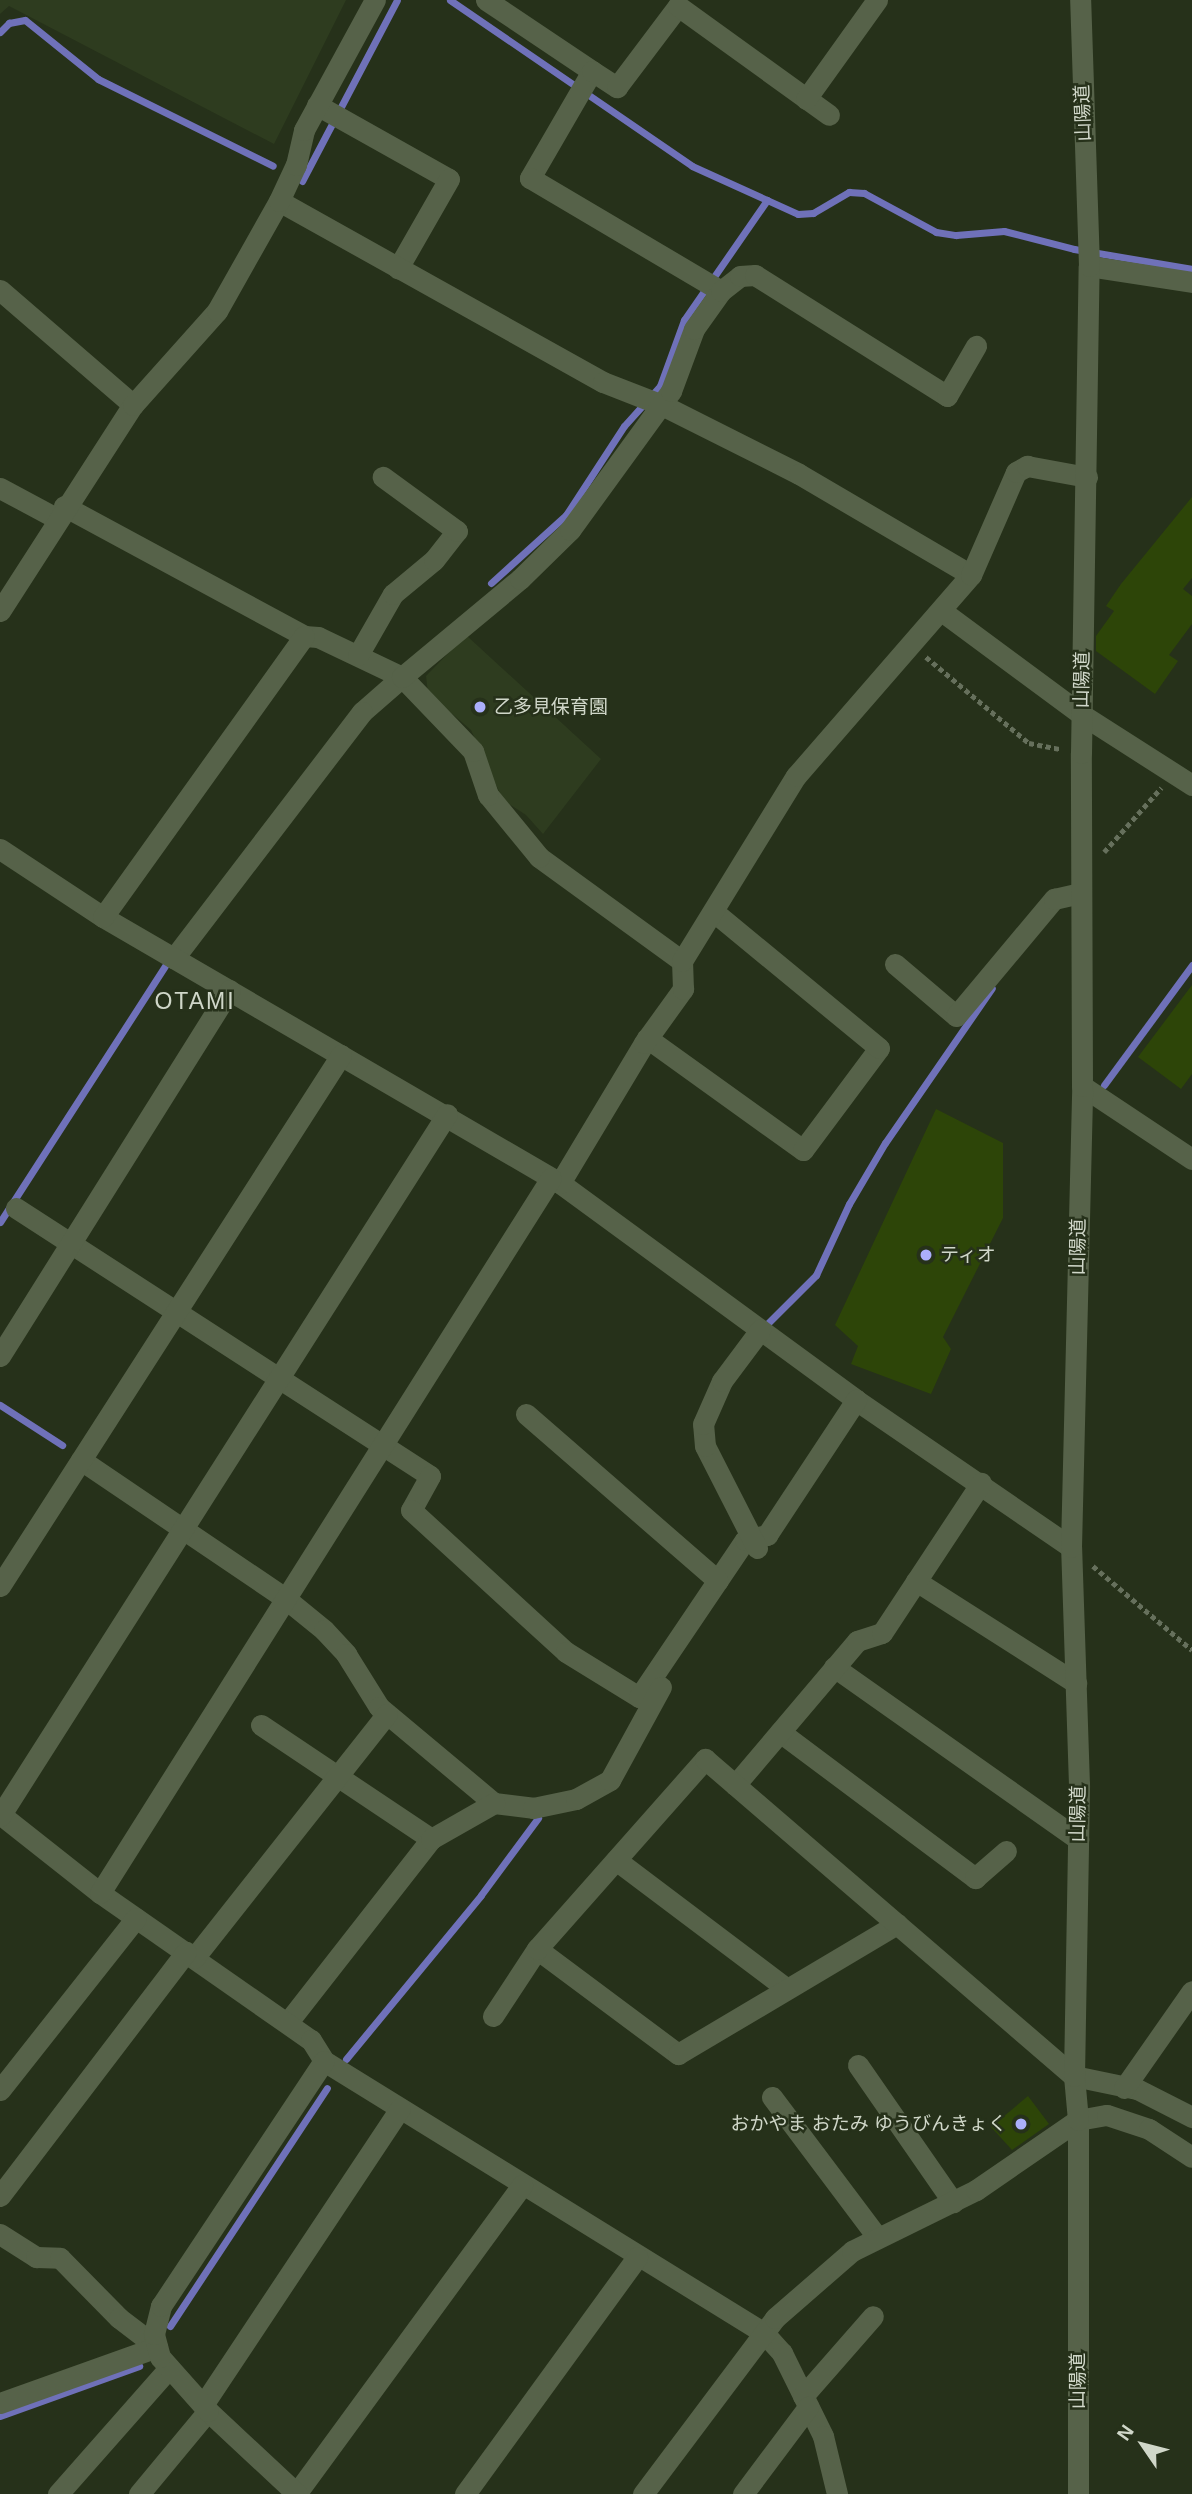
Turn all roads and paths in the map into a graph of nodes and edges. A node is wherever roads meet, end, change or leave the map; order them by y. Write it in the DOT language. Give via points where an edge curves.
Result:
graph roads {
  1 [pos="374,0"];
  2 [pos="486,0"];
  3 [pos="877,0"];
  4 [pos="1080,0"];
  5 [pos="589,75"];
  6 [pos="806,99"];
  7 [pos="331,112"];
  8 [pos="829,115"];
  9 [pos="279,201"];
  10 [pos="1089,256"];
  11 [pos="398,268"];
  12 [pos="1192,282"];
  13 [pos="713,287"];
  14 [pos="0,290"];
  15 [pos="976,346"];
  16 [pos="651,401"];
  17 [pos="133,405"];
  18 [pos="383,477"];
  19 [pos="1087,477"];
  20 [pos="0,488"];
  21 [pos="60,512"];
  22 [pos="971,575"];
  23 [pos="0,611"];
  24 [pos="943,612"];
  25 [pos="304,636"];
  26 [pos="912,645"];
  27 [pos="358,655"];
  28 [pos="402,677"];
  29 [pos="1082,714"];
  30 [pos="1081,754"];
  31 [pos="1183,779"];
  32 [pos="0,849"];
  33 [pos="1080,886"];
  34 [pos="715,912"];
  35 [pos="103,917"];
  36 [pos="174,958"];
  37 [pos="682,961"];
  38 [pos="895,964"];
  39 [pos="230,990"];
  40 [pos="647,1038"];
  41 [pos="341,1055"];
  42 [pos="1082,1086"];
  43 [pos="447,1114"];
  44 [pos="1192,1159"];
  45 [pos="556,1181"];
  46 [pos="16,1208"];
  47 [pos="71,1243"];
  48 [pos="176,1312"];
  49 [pos="760,1330"];
  50 [pos="0,1356"];
  51 [pos="279,1377"];
  52 [pos="856,1400"];
  53 [pos="526,1414"];
  54 [pos="383,1444"];
  55 [pos="81,1460"];
  56 [pos="981,1483"];
  57 [pos="181,1531"];
  58 [pos="755,1538"];
  59 [pos="1071,1547"];
  60 [pos="718,1581"];
  61 [pos="916,1581"];
  62 [pos="0,1586"];
  63 [pos="286,1599"];
  64 [pos="1192,1650"];
  65 [pos="834,1667"];
  66 [pos="1076,1683"];
  67 [pos="387,1714"];
  68 [pos="261,1725"];
  69 [pos="780,1732"];
  70 [pos="336,1775"];
  71 [pos="735,1785"];
  72 [pos="494,1803"];
  73 [pos="0,1814"];
  74 [pos="432,1839"];
  75 [pos="1078,1839"];
  76 [pos="1006,1851"];
  77 [pos="616,1860"];
  78 [pos="100,1893"];
  79 [pos="136,1918"];
  80 [pos="897,1924"];
  81 [pos="537,1949"];
  82 [pos="190,1955"];
  83 [pos="787,1989"];
  84 [pos="1192,1991"];
  85 [pos="493,2016"];
  86 [pos="288,2022"];
  87 [pos="324,2061"];
  88 [pos="858,2066"];
  89 [pos="1074,2076"];
  90 [pos="1124,2088"];
  91 [pos="0,2090"];
  92 [pos="772,2097"];
  93 [pos="400,2108"];
  94 [pos="1192,2117"];
  95 [pos="1078,2120"];
  96 [pos="1192,2157"];
  97 [pos="522,2185"];
  98 [pos="0,2196"];
  99 [pos="953,2202"];
  100 [pos="0,2234"];
  101 [pos="878,2238"];
  102 [pos="638,2257"];
  103 [pos="873,2316"];
  104 [pos="764,2333"];
  105 [pos="157,2347"];
  106 [pos="169,2368"];
  107 [pos="805,2401"];
  108 [pos="0,2403"];
  109 [pos="205,2408"];
  110 [pos="273,2487"];
  111 [pos="58,2494"];
  112 [pos="139,2494"];
  113 [pos="297,2494"];
  114 [pos="465,2494"];
  115 [pos="643,2494"];
  116 [pos="743,2494"];
  117 [pos="836,2494"];
  118 [pos="1078,2494"];
  1 -- 7 [label="street"];
  2 -- 5 [label="street"];
  3 -- 6 [label="street"];
  4 -- 10 [label="street, 山陽道"];
  5 -- 6 [label="street" via="617,87 678,6"];
  5 -- 13 [label="street" via="530,178"];
  6 -- 8 [label="street"];
  7 -- 9 [label="street"];
  7 -- 11 [label="street" via="449,179"];
  9 -- 11 [label="street"];
  9 -- 17 [label="street" via="217,311"];
  10 -- 12 [label="street"];
  10 -- 19 [label="street, 山陽道"];
  11 -- 16 [label="street" via="603,382"];
  13 -- 15 [label="street" via="755,275 947,396"];
  13 -- 16 [label="street" via="695,329"];
  14 -- 17 [label="street"];
  16 -- 22 [label="street" via="799,474"];
  16 -- 28 [label="street" via="570,530 520,579"];
  17 -- 21 [label="street"];
  18 -- 27 [label="street" via="457,531 434,560 393,594"];
  19 -- 22 [label="street" via="1027,466 1016,472"];
  19 -- 29 [label="street, 山陽道"];
  20 -- 21 [label="street"];
  21 -- 23 [label="street"];
  21 -- 25 [label="street"];
  22 -- 24 [label="street"];
  24 -- 26 [label="street"];
  24 -- 29 [label="street"];
  25 -- 27 [label="street" via="318,637"];
  25 -- 35 [label="street"];
  26 -- 30 [label="path" via="1029,743"];
  26 -- 34 [label="street" via="796,776"];
  27 -- 28 [label="street"];
  28 -- 36 [label="street" via="362,712"];
  28 -- 37 [label="street" via="473,751 488,795 539,857"];
  29 -- 30 [label="street, 山陽道"];
  29 -- 31 [label="street"];
  30 -- 33 [label="street, 山陽道"];
  31 -- 33 [label="path"];
  32 -- 35 [label="street"];
  33 -- 38 [label="street" via="1055,899 956,1016"];
  33 -- 42 [label="street, 山陽道"];
  34 -- 37 [label="street"];
  34 -- 40 [label="street" via="879,1048 803,1150"];
  35 -- 36 [label="street"];
  36 -- 39 [label="street"];
  37 -- 40 [label="street" via="683,989"];
  39 -- 41 [label="street"];
  39 -- 47 [label="street"];
  40 -- 45 [label="street"];
  41 -- 43 [label="street"];
  41 -- 48 [label="street"];
  42 -- 44 [label="street"];
  42 -- 59 [label="street, 山陽道"];
  43 -- 45 [label="street"];
  43 -- 51 [label="street"];
  45 -- 49 [label="street"];
  45 -- 54 [label="street"];
  46 -- 47 [label="street"];
  47 -- 48 [label="street"];
  47 -- 50 [label="street"];
  48 -- 51 [label="street"];
  48 -- 55 [label="street"];
  49 -- 52 [label="street"];
  49 -- 58 [label="street" via="722,1381 703,1424 705,1446"];
  51 -- 54 [label="street"];
  51 -- 57 [label="street"];
  52 -- 56 [label="street"];
  52 -- 58 [label="street" via="767,1535"];
  53 -- 60 [label="street"];
  54 -- 60 [label="street" via="430,1476 411,1510 566,1652 639,1697"];
  54 -- 63 [label="street"];
  55 -- 57 [label="street"];
  55 -- 62 [label="street"];
  56 -- 59 [label="street"];
  56 -- 61 [label="street"];
  57 -- 63 [label="street"];
  57 -- 73 [label="street"];
  58 -- 60 [label="street" via="745,1540"];
  58 -- 72 [label="street" via="758,1547 646,1709 610,1780 576,1799 544,1806 509,1808"];
  59 -- 64 [label="path"];
  59 -- 66 [label="street, 山陽道"];
  61 -- 65 [label="street" via="882,1633 857,1641"];
  61 -- 66 [label="street"];
  63 -- 67 [label="street" via="346,1654 363,1687"];
  63 -- 78 [label="street"];
  65 -- 69 [label="street"];
  65 -- 75 [label="street"];
  66 -- 75 [label="street, 山陽道"];
  67 -- 70 [label="street"];
  67 -- 72 [label="street"];
  68 -- 70 [label="street"];
  69 -- 71 [label="street"];
  69 -- 76 [label="street" via="975,1878"];
  70 -- 74 [label="street"];
  70 -- 82 [label="street"];
  71 -- 77 [label="street" via="705,1759"];
  71 -- 80 [label="street"];
  72 -- 74 [label="street"];
  73 -- 78 [label="street"];
  74 -- 86 [label="street"];
  75 -- 89 [label="street, 山陽道"];
  77 -- 81 [label="street"];
  77 -- 83 [label="street"];
  78 -- 79 [label="street"];
  79 -- 82 [label="street"];
  79 -- 91 [label="street"];
  80 -- 83 [label="street"];
  80 -- 89 [label="street"];
  81 -- 83 [label="street" via="678,2054"];
  81 -- 85 [label="street"];
  82 -- 86 [label="street"];
  82 -- 98 [label="street"];
  84 -- 90 [label="street"];
  86 -- 87 [label="street" via="311,2040"];
  87 -- 93 [label="street"];
  87 -- 105 [label="street" via="161,2306 154,2334"];
  88 -- 99 [label="street"];
  89 -- 90 [label="street"];
  89 -- 95 [label="street, 山陽道"];
  90 -- 94 [label="street" via="1137,2089"];
  92 -- 101 [label="street"];
  93 -- 97 [label="street"];
  93 -- 109 [label="street"];
  95 -- 96 [label="street" via="1107,2115 1149,2129"];
  95 -- 99 [label="street"];
  95 -- 118 [label="street, 山陽道"];
  97 -- 102 [label="street"];
  97 -- 113 [label="street"];
  99 -- 101 [label="street"];
  100 -- 105 [label="street" via="36,2257 60,2258 119,2319"];
  101 -- 104 [label="street" via="852,2251"];
  102 -- 104 [label="street"];
  102 -- 114 [label="street"];
  103 -- 107 [label="street"];
  104 -- 107 [label="street" via="782,2353"];
  104 -- 115 [label="street"];
  105 -- 106 [label="street"];
  105 -- 108 [label="street"];
  106 -- 109 [label="street"];
  106 -- 111 [label="street"];
  107 -- 116 [label="street"];
  107 -- 117 [label="street" via="822,2436"];
  109 -- 110 [label="street"];
  109 -- 112 [label="street"];
  110 -- 113 [label="street"];
}
